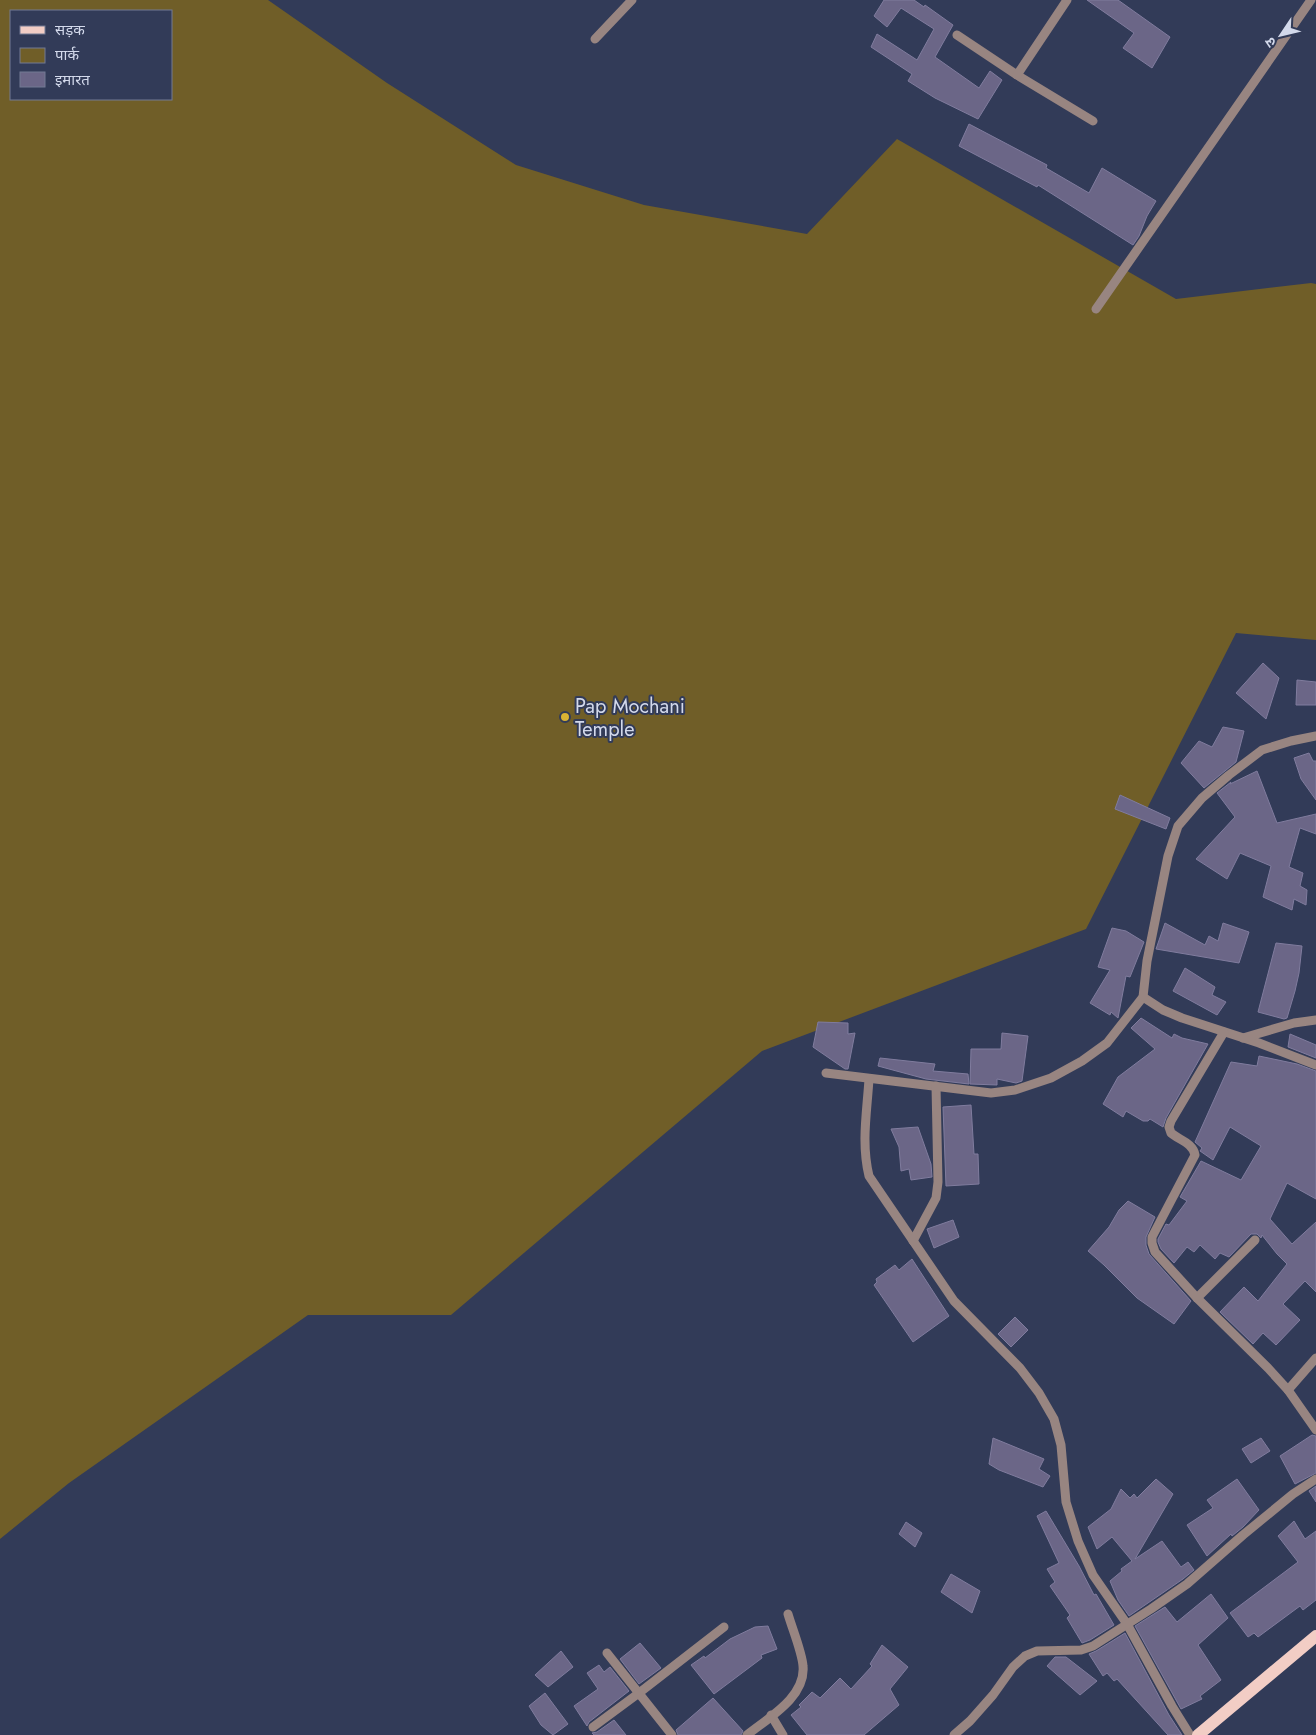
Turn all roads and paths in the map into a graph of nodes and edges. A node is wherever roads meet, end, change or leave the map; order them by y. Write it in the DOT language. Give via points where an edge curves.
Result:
graph roads {
  1 [pos="632,0"];
  2 [pos="1067,0"];
  3 [pos="1311,0"];
  4 [pos="957,35"];
  5 [pos="594,39"];
  6 [pos="1017,75"];
  7 [pos="1093,121"];
  8 [pos="1096,309"];
  9 [pos="1316,736"];
  10 [pos="1143,997"];
  11 [pos="1316,1020"];
  12 [pos="1224,1032"];
  13 [pos="1242,1038"];
  14 [pos="1316,1064"];
  15 [pos="826,1074"];
  16 [pos="869,1079"];
  17 [pos="936,1086"];
  18 [pos="1255,1240"];
  19 [pos="913,1241"];
  20 [pos="1197,1298"];
  21 [pos="1316,1358"];
  22 [pos="1288,1390"];
  23 [pos="1316,1430"];
  24 [pos="1316,1479"];
  25 [pos="788,1614"];
  26 [pos="1127,1624"];
  27 [pos="724,1627"];
  28 [pos="1316,1636"];
  29 [pos="607,1653"];
  30 [pos="639,1693"];
  31 [pos="771,1716"];
  32 [pos="593,1727"];
  33 [pos="672,1735"];
  34 [pos="747,1735"];
  35 [pos="783,1735"];
  36 [pos="954,1735"];
  37 [pos="1190,1735"];
  38 [pos="1198,1735"];
  1 -- 5 [label="street"];
  2 -- 6 [label="street"];
  3 -- 8 [label="street"];
  4 -- 6 [label="street"];
  6 -- 7 [label="street"];
  9 -- 10 [label="street" via="1262,750 1202,798 1178,826 1168,856"];
  10 -- 12 [label="street" via="1163,1010"];
  10 -- 17 [label="street" via="1107,1043 1051,1078 1015,1090 991,1093"];
  11 -- 13 [label="street"];
  12 -- 13 [label="street"];
  12 -- 20 [label="street" via="1171,1121 1171,1133 1190,1145 1195,1155 1152,1237 1155,1252"];
  13 -- 14 [label="street"];
  15 -- 16 [label="street"];
  16 -- 17 [label="street"];
  16 -- 19 [label="street" via="864,1137 869,1176"];
  17 -- 19 [label="street" via="936,1198"];
  18 -- 20 [label="street"];
  19 -- 26 [label="street" via="954,1301 1020,1368 1054,1419 1061,1445 1066,1502 1078,1541 1093,1575"];
  20 -- 22 [label="street"];
  21 -- 22 [label="street"];
  22 -- 23 [label="street"];
  24 -- 26 [label="street" via="1242,1535 1187,1584"];
  25 -- 31 [label="street" via="803,1666 800,1684 790,1700"];
  26 -- 36 [label="street" via="1081,1650 1037,1651 1025,1656 1012,1667 993,1696"];
  26 -- 37 [label="street"];
  27 -- 30 [label="street"];
  28 -- 38 [label="main road"];
  29 -- 30 [label="street"];
  30 -- 32 [label="street"];
  30 -- 33 [label="street"];
  31 -- 34 [label="street"];
  31 -- 35 [label="street"];
}
